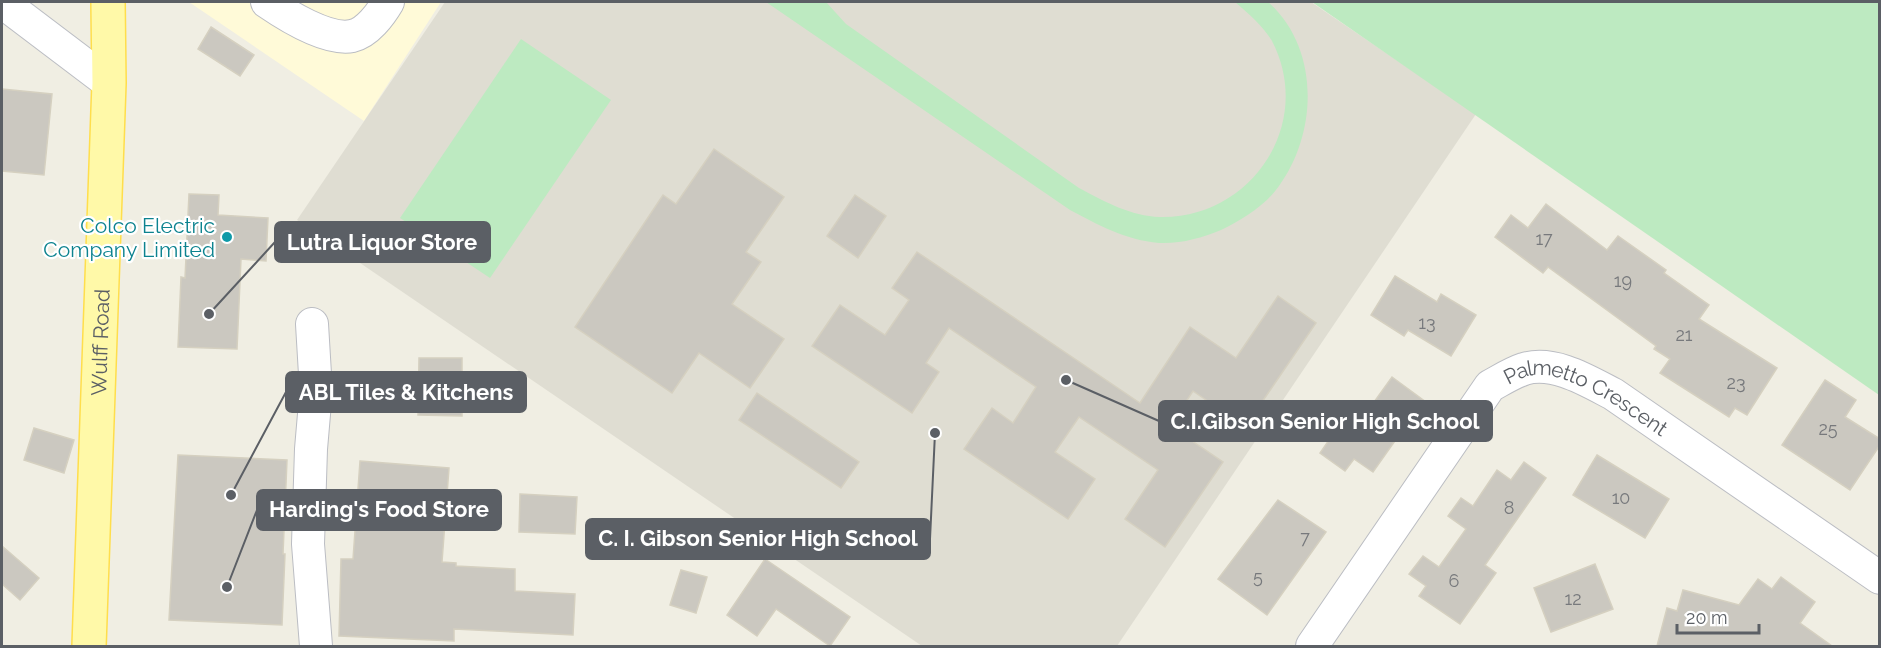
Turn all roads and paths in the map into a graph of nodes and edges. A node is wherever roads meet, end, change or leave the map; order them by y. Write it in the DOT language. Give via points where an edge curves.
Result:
graph roads {
  1 [pos="2,2"];
  2 [pos="108,2"];
  3 [pos="267,2"];
  4 [pos="388,2"];
  5 [pos="109,83"];
  6 [pos="312,324"];
  7 [pos="388,389"];
  8 [pos="316,391"];
  9 [pos="1880,578"];
  10 [pos="89,646"];
  11 [pos="316,646"];
  12 [pos="1312,646"];
  1 -- 5 [label="street"];
  2 -- 5 [label="main road, Wulff Road"];
  3 -- 4 [label="street" via="326,35 353,36 377,20"];
  5 -- 10 [label="main road, Wulff Road"];
  6 -- 8 [label="street"];
  7 -- 8 [label="street"];
  8 -- 11 [label="street" via="308,544"];
  9 -- 12 [label="street, Palmetto Crescent" via="1613,394 1579,376 1547,368 1526,368 1490,386"];
}
